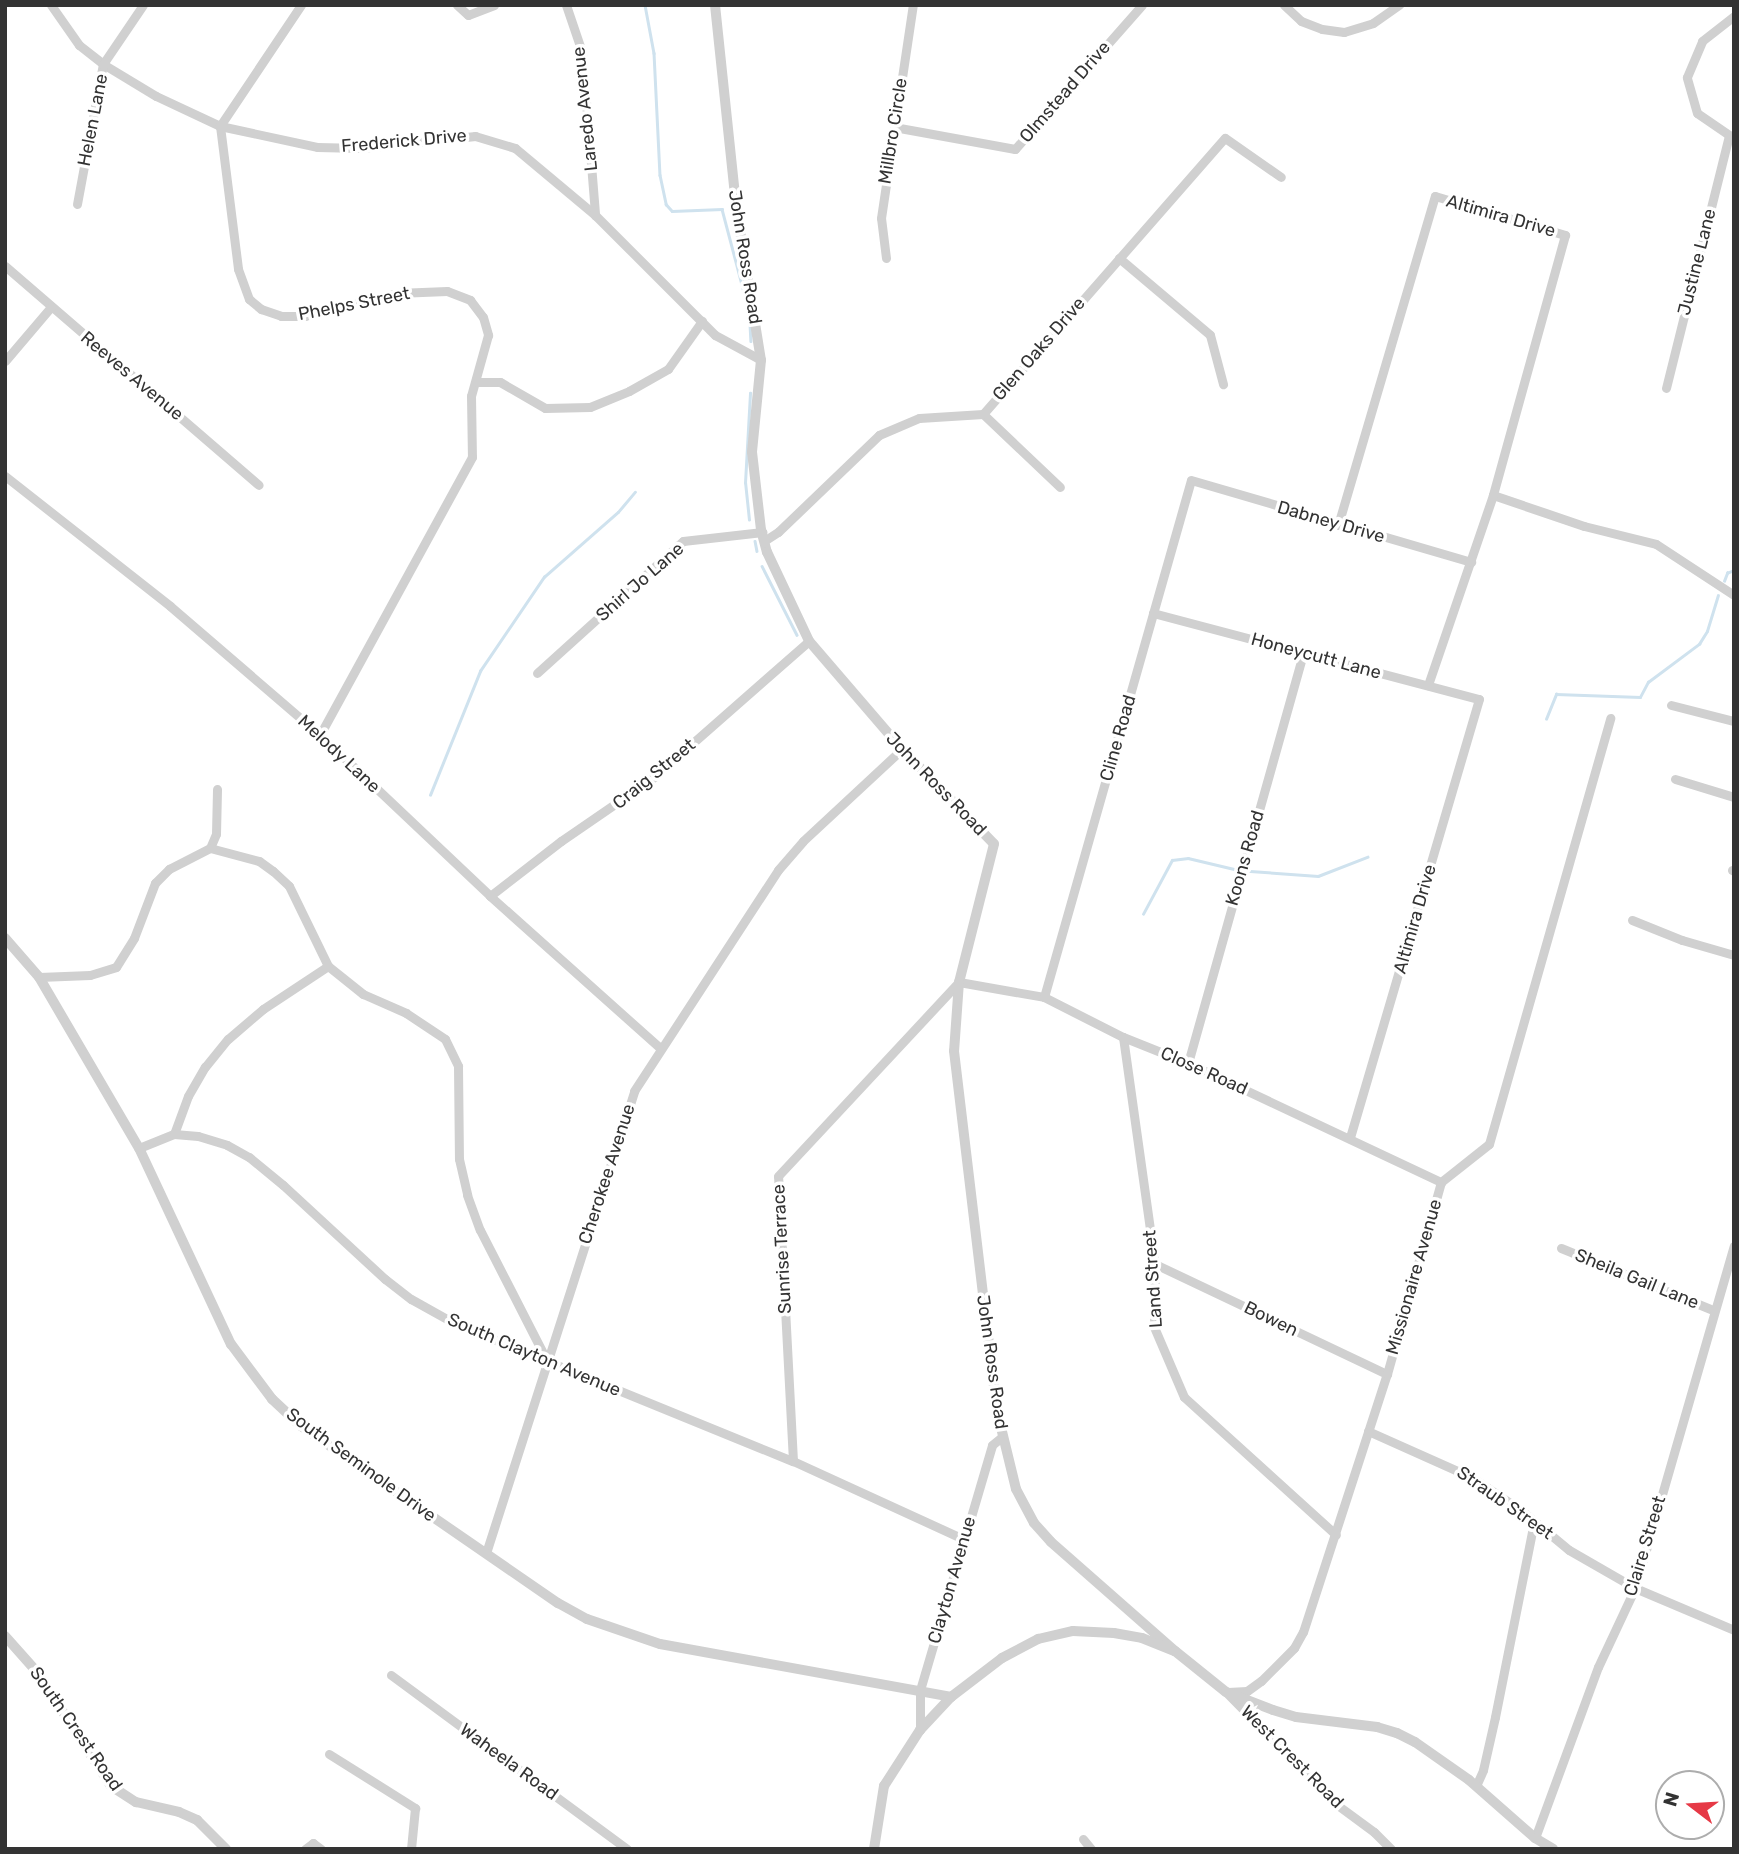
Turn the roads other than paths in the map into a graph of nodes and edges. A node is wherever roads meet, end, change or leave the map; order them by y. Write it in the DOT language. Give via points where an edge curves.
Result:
graph roads {
  1 [pos="51,5"];
  2 [pos="143,5"];
  3 [pos="300,5"];
  4 [pos="457,5"];
  5 [pos="494,5"];
  6 [pos="566,5"];
  7 [pos="715,5"];
  8 [pos="913,5"];
  9 [pos="1142,5"];
  10 [pos="1284,5"];
  11 [pos="1399,5"];
  12 [pos="1734,16"];
  13 [pos="103,64"];
  14 [pos="220,126"];
  15 [pos="894,127"];
  16 [pos="1731,136"];
  17 [pos="1281,177"];
  18 [pos="77,204"];
  19 [pos="595,215"];
  20 [pos="886,258"];
  21 [pos="1119,258"];
  22 [pos="5,267"];
  23 [pos="51,307"];
  24 [pos="702,321"];
  25 [pos="761,360"];
  26 [pos="5,361"];
  27 [pos="475,382"];
  28 [pos="1223,384"];
  29 [pos="1666,388"];
  30 [pos="983,414"];
  31 [pos="5,476"];
  32 [pos="1191,480"];
  33 [pos="259,485"];
  34 [pos="1060,487"];
  35 [pos="1493,495"];
  36 [pos="1338,525"];
  37 [pos="763,537"];
  38 [pos="1471,562"];
  39 [pos="1734,595"];
  40 [pos="1153,612"];
  41 [pos="809,641"];
  42 [pos="1303,653"];
  43 [pos="537,674"];
  44 [pos="1428,685"];
  45 [pos="1479,699"];
  46 [pos="1671,705"];
  47 [pos="1610,718"];
  48 [pos="1734,721"];
  49 [pos="320,735"];
  50 [pos="902,749"];
  51 [pos="1675,779"];
  52 [pos="217,789"];
  53 [pos="1734,797"];
  54 [pos="210,848"];
  55 [pos="490,896"];
  56 [pos="1632,920"];
  57 [pos="5,938"];
  58 [pos="1734,955"];
  59 [pos="328,966"];
  60 [pos="39,977"];
  61 [pos="959,982"];
  62 [pos="1044,997"];
  63 [pos="1123,1037"];
  64 [pos="660,1048"];
  65 [pos="1188,1063"];
  66 [pos="174,1134"];
  67 [pos="1350,1138"];
  68 [pos="139,1148"];
  69 [pos="1441,1182"];
  70 [pos="1734,1246"];
  71 [pos="1561,1248"];
  72 [pos="1155,1264"];
  73 [pos="1713,1310"];
  74 [pos="547,1361"];
  75 [pos="1387,1374"];
  76 [pos="1368,1431"];
  77 [pos="1002,1437"];
  78 [pos="793,1461"];
  79 [pos="1534,1521"];
  80 [pos="1336,1535"];
  81 [pos="963,1539"];
  82 [pos="486,1553"];
  83 [pos="1635,1588"];
  84 [pos="1734,1630"];
  85 [pos="5,1636"];
  86 [pos="1175,1651"];
  87 [pos="391,1675"];
  88 [pos="920,1690"];
  89 [pos="1226,1692"];
  90 [pos="951,1697"];
  91 [pos="920,1730"];
  92 [pos="329,1754"];
  93 [pos="1476,1786"];
  94 [pos="1535,1838"];
  95 [pos="1083,1839"];
  96 [pos="226,1849"];
  97 [pos="305,1849"];
  98 [pos="321,1849"];
  99 [pos="411,1849"];
  100 [pos="627,1849"];
  101 [pos="874,1849"];
  102 [pos="1091,1849"];
  103 [pos="1391,1849"];
  104 [pos="1553,1849"];
  1 -- 13 [label="street, Frederick Drive" via="79,45"];
  2 -- 13 [label="street, Helen Lane"];
  3 -- 14 [label="street"];
  4 -- 5 [label="street" via="468,15"];
  6 -- 19 [label="street, Laredo Avenue" via="582,52"];
  7 -- 25 [label="street, John Ross Road" via="736,206"];
  8 -- 15 [label="street, Millbro Circle"];
  9 -- 15 [label="street, Olmstead Drive" via="1015,149"];
  10 -- 11 [label="street" via="1301,21 1344,32 1373,23"];
  12 -- 16 [label="street" via="1702,41 1687,77 1697,113"];
  13 -- 14 [label="street, Frederick Drive"];
  13 -- 18 [label="street, Helen Lane"];
  14 -- 19 [label="street, Frederick Drive" via="317,147 362,148 454,136 499,140 515,148"];
  14 -- 27 [label="street, Phelps Street" via="238,270 249,299 281,316 304,316 397,293 447,291 470,300 484,317 488,335"];
  15 -- 20 [label="street, Millbro Circle" via="881,218"];
  16 -- 29 [label="street, Justine Lane"];
  17 -- 21 [label="street, Glen Oaks Drive" via="1225,138"];
  19 -- 24 [label="street, Frederick Drive"];
  21 -- 28 [label="street" via="1210,335"];
  21 -- 30 [label="street, Glen Oaks Drive"];
  22 -- 23 [label="street, Reeves Avenue"];
  23 -- 26 [label="street"];
  23 -- 33 [label="street, Reeves Avenue"];
  24 -- 25 [label="street, Frederick Drive" via="715,335"];
  24 -- 27 [label="street" via="668,369 590,407 545,408 500,382"];
  25 -- 37 [label="street, John Ross Road" via="752,452"];
  27 -- 49 [label="street, Phelps Street" via="472,457"];
  30 -- 34 [label="street"];
  30 -- 37 [label="street, Glen Oaks Drive" via="919,418 879,435 778,532"];
  31 -- 49 [label="street, Melody Lane" via="170,606"];
  32 -- 36 [label="street, Dabney Drive"];
  32 -- 40 [label="street, Cline Road"];
  35 -- 36 [label="street, Altimira Drive" via="1565,235 1434,196"];
  35 -- 38 [label="street, Altimira Drive"];
  35 -- 39 [label="street" via="1656,544"];
  36 -- 38 [label="street, Dabney Drive"];
  37 -- 41 [label="street, John Ross Road"];
  37 -- 43 [label="street, Shirl Jo Lane" via="683,541"];
  38 -- 44 [label="street, Altimira Drive"];
  40 -- 42 [label="street, Honeycutt Lane"];
  40 -- 62 [label="street, Cline Road"];
  41 -- 50 [label="street, John Ross Road"];
  41 -- 55 [label="street, Craig Street" via="654,777"];
  42 -- 44 [label="street, Honeycutt Lane"];
  42 -- 65 [label="street, Koons Road"];
  44 -- 45 [label="street, Honeycutt Lane"];
  45 -- 67 [label="street, Altimira Drive"];
  46 -- 48 [label="street"];
  47 -- 69 [label="street, Missionaire Avenue" via="1489,1144"];
  49 -- 55 [label="street, Melody Lane"];
  50 -- 61 [label="street, John Ross Road" via="994,844"];
  50 -- 64 [label="street, Cherokee Avenue" via="778,870"];
  51 -- 53 [label="street"];
  52 -- 54 [label="street" via="216,834"];
  54 -- 59 [label="street" via="259,861 289,886"];
  54 -- 60 [label="street" via="169,869 155,883 134,938 116,967 90,975"];
  55 -- 64 [label="street, Melody Lane"];
  56 -- 58 [label="street"];
  57 -- 60 [label="street, South Seminole Drive"];
  59 -- 66 [label="street" via="262,1009 228,1039 188,1096"];
  59 -- 74 [label="street" via="363,994 406,1013 445,1039 458,1066 459,1159 467,1195"];
  60 -- 68 [label="street, South Seminole Drive"];
  61 -- 62 [label="street, Close Road"];
  61 -- 77 [label="street, John Ross Road" via="954,1051"];
  61 -- 78 [label="street, Sunrise Terrace" via="778,1176"];
  62 -- 63 [label="street, Close Road"];
  63 -- 65 [label="street, Close Road"];
  63 -- 72 [label="street, Land Street"];
  64 -- 74 [label="street, Cherokee Avenue" via="634,1091"];
  65 -- 67 [label="street, Close Road"];
  66 -- 68 [label="street"];
  66 -- 74 [label="street, South Clayton Avenue" via="198,1136 249,1157 411,1298 454,1323"];
  67 -- 69 [label="street, Close Road"];
  68 -- 82 [label="street, South Seminole Drive" via="231,1344 271,1399 301,1426"];
  69 -- 75 [label="street, Missionaire Avenue"];
  70 -- 73 [label="street, Claire Street"];
  71 -- 73 [label="street, Sheila Gail Lane"];
  72 -- 75 [label="street, Bowen"];
  72 -- 80 [label="street, Land Street" via="1154,1327 1184,1397"];
  73 -- 83 [label="street, Claire Street"];
  74 -- 78 [label="street, South Clayton Avenue"];
  74 -- 82 [label="street, Cherokee Avenue"];
  75 -- 76 [label="street, Missionaire Avenue"];
  76 -- 79 [label="street, Straub Street" via="1464,1473"];
  76 -- 80 [label="street, Missionaire Avenue"];
  77 -- 81 [label="street, Clayton Avenue" via="992,1445"];
  77 -- 86 [label="street, John Ross Road" via="1016,1489 1034,1523"];
  78 -- 81 [label="street, South Clayton Avenue"];
  79 -- 83 [label="street, Straub Street" via="1569,1550"];
  79 -- 93 [label="street" via="1493,1729"];
  80 -- 89 [label="street, Missionaire Avenue" via="1294,1648 1247,1691"];
  81 -- 88 [label="street, Clayton Avenue"];
  82 -- 88 [label="street, South Seminole Drive" via="558,1603 622,1632 720,1656"];
  83 -- 84 [label="street, Straub Street"];
  83 -- 94 [label="street, Claire Street" via="1598,1667"];
  85 -- 96 [label="street, South Crest Road" via="37,1672 111,1786 136,1802 197,1820"];
  86 -- 89 [label="street"];
  86 -- 90 [label="street" via="1114,1633 1057,1634 1019,1648"];
  87 -- 100 [label="street, Waheela Road"];
  88 -- 90 [label="street, South Seminole Drive"];
  88 -- 91 [label="street, Clayton Avenue"];
  89 -- 93 [label="street" via="1296,1717 1396,1733"];
  89 -- 103 [label="street, West Crest Road" via="1336,1804"];
  90 -- 91 [label="street"];
  91 -- 101 [label="street" via="884,1786"];
  92 -- 99 [label="street" via="415,1808"];
  93 -- 94 [label="street"];
  94 -- 104 [label="street"];
  95 -- 102 [label="street"];
  97 -- 98 [label="street" via="313,1843"];
}
